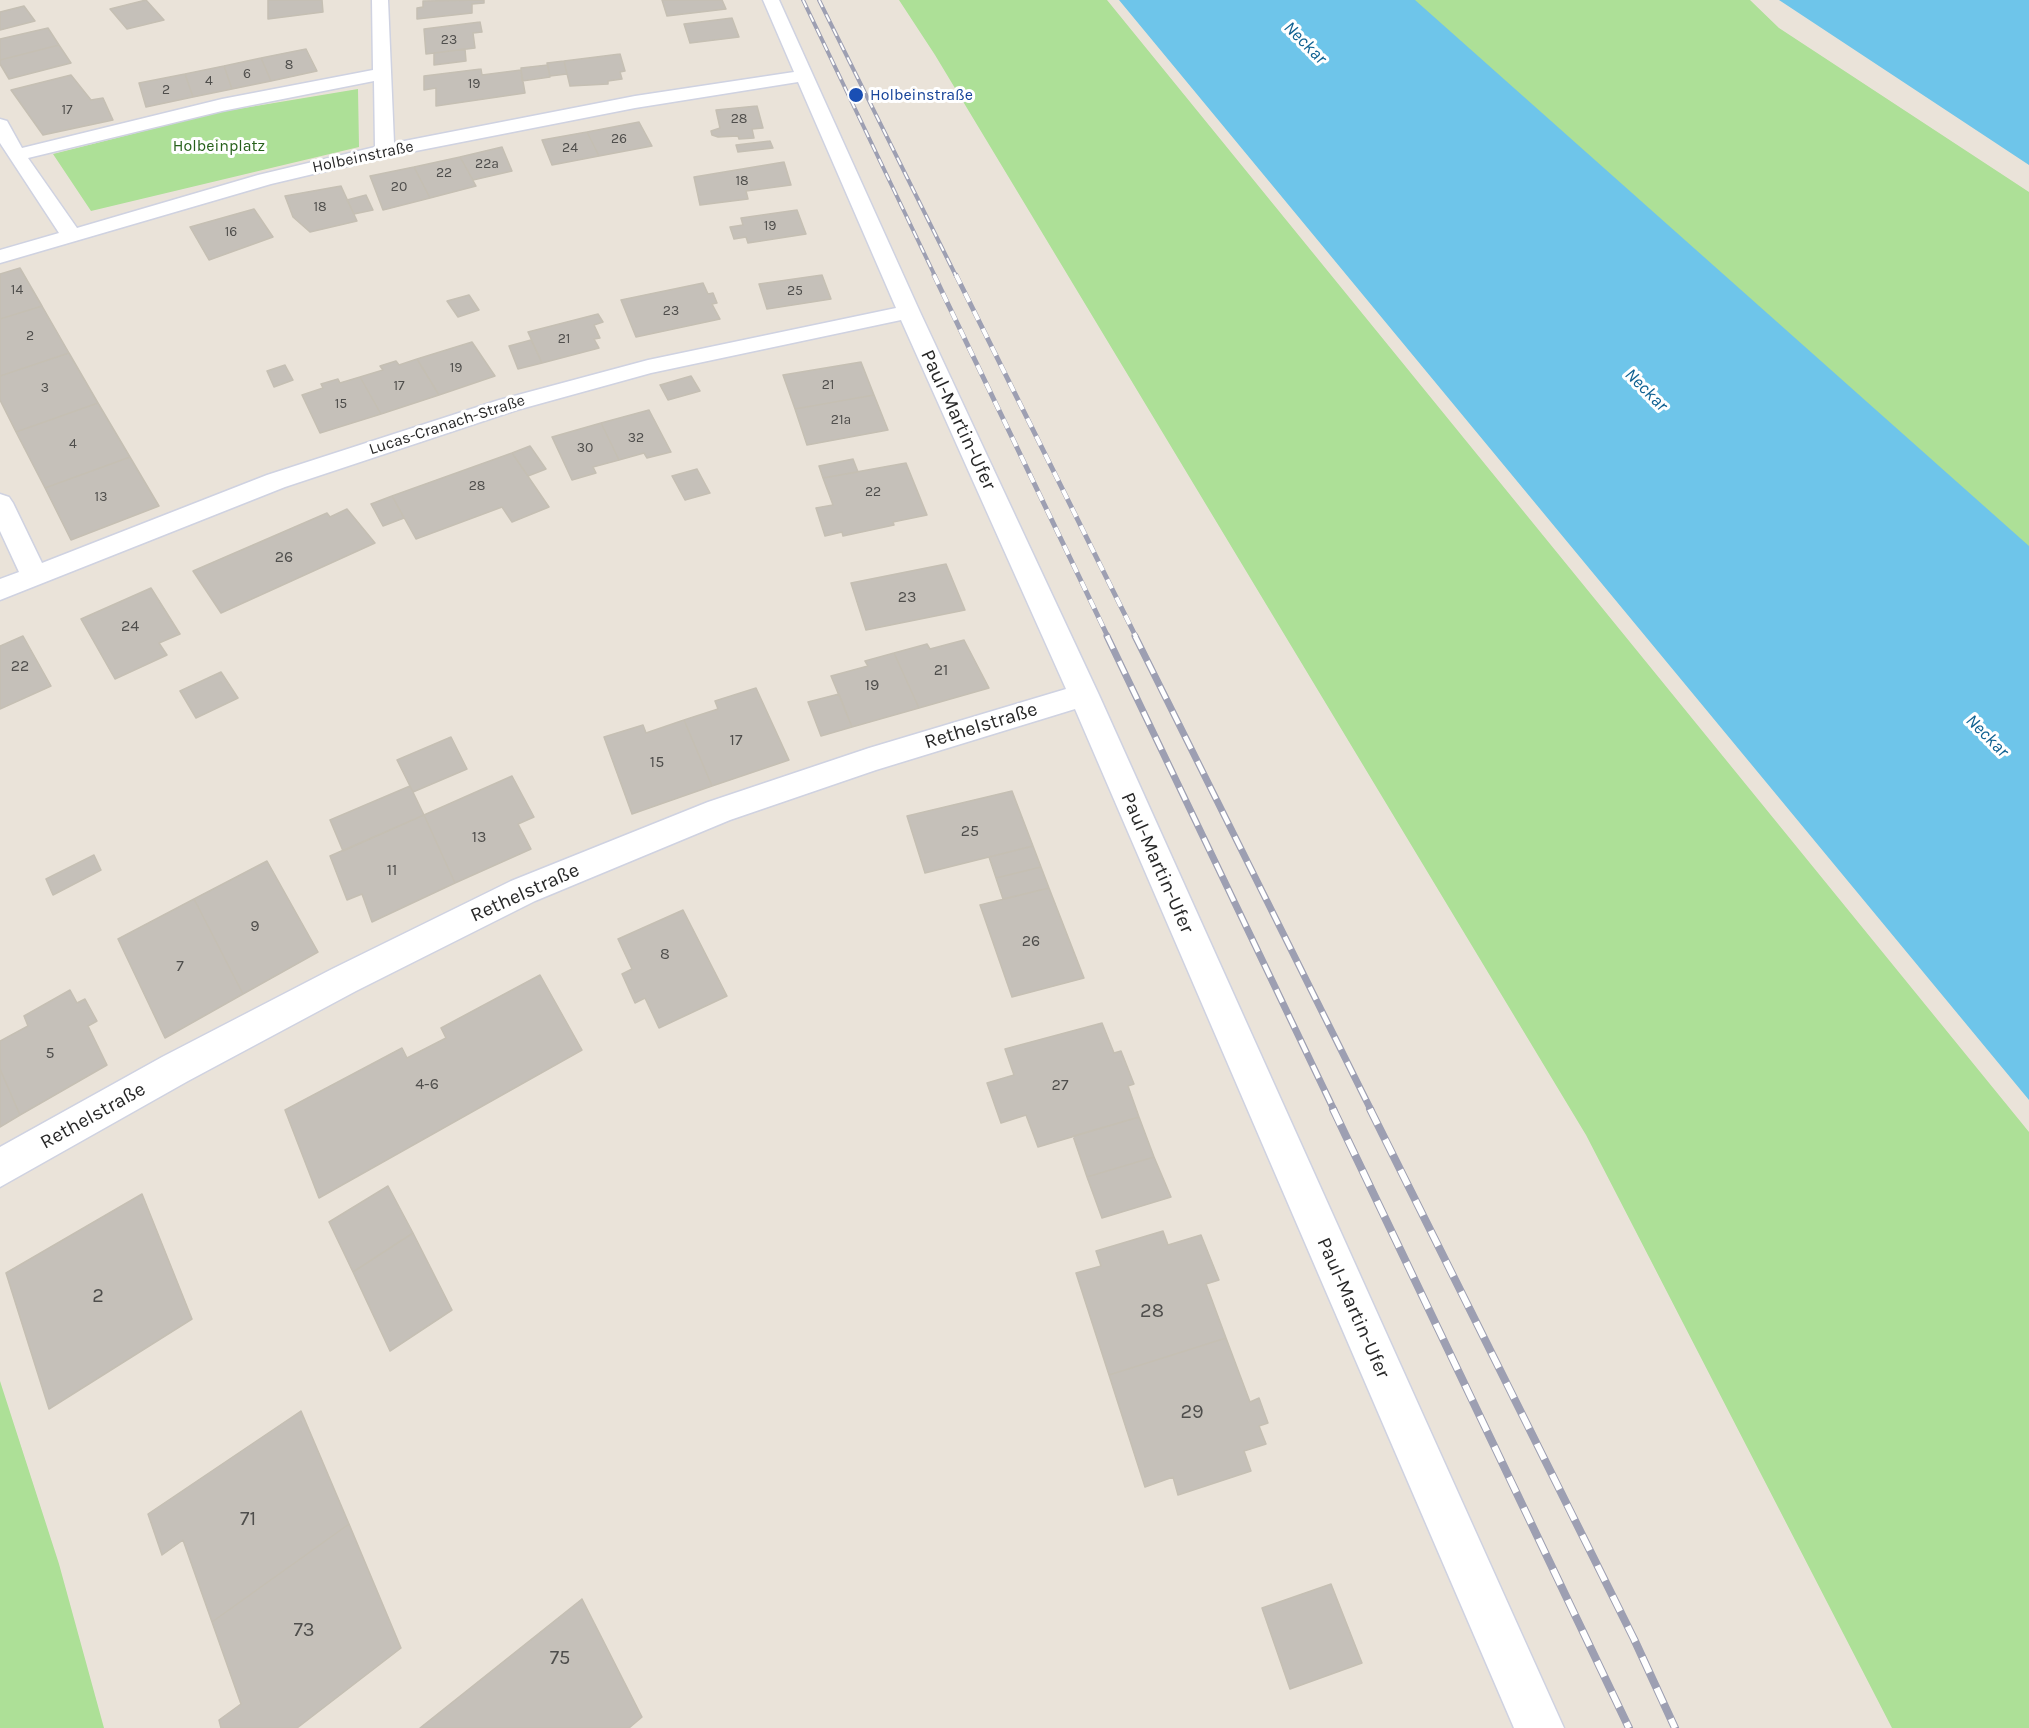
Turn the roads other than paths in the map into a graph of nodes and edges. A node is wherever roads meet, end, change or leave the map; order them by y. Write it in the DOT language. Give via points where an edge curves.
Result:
graph roads {
  1 [pos="380,0"];
  2 [pos="771,0"];
  3 [pos="381,74"];
  4 [pos="805,76"];
  5 [pos="0,125"];
  6 [pos="384,152"];
  7 [pos="16,155"];
  8 [pos="71,235"];
  9 [pos="0,257"];
  10 [pos="909,312"];
  11 [pos="0,503"];
  12 [pos="35,576"];
  13 [pos="0,590"];
  14 [pos="1084,695"];
  15 [pos="0,1168"];
  16 [pos="1539,1728"];
  1 -- 3 [label="street"];
  2 -- 4 [label="street, Paul-Martin-Ufer"];
  3 -- 6 [label="street"];
  3 -- 7 [label="street" via="222,105"];
  4 -- 6 [label="street, Holbeinstraße" via="635,102"];
  4 -- 10 [label="street, Paul-Martin-Ufer"];
  5 -- 7 [label="street"];
  6 -- 8 [label="street, Holbeinstraße" via="265,179"];
  7 -- 8 [label="street"];
  8 -- 9 [label="street, Holbeinstraße"];
  10 -- 12 [label="street, Lucas-Cranach-Straße" via="648,367 508,405 276,480"];
  10 -- 14 [label="street, Paul-Martin-Ufer"];
  11 -- 12 [label="street"];
  12 -- 13 [label="street, Lucas-Cranach-Straße"];
  14 -- 15 [label="street, Rethelstraße" via="868,760 719,811 523,891 344,980"];
  14 -- 16 [label="street, Paul-Martin-Ufer"];
}
